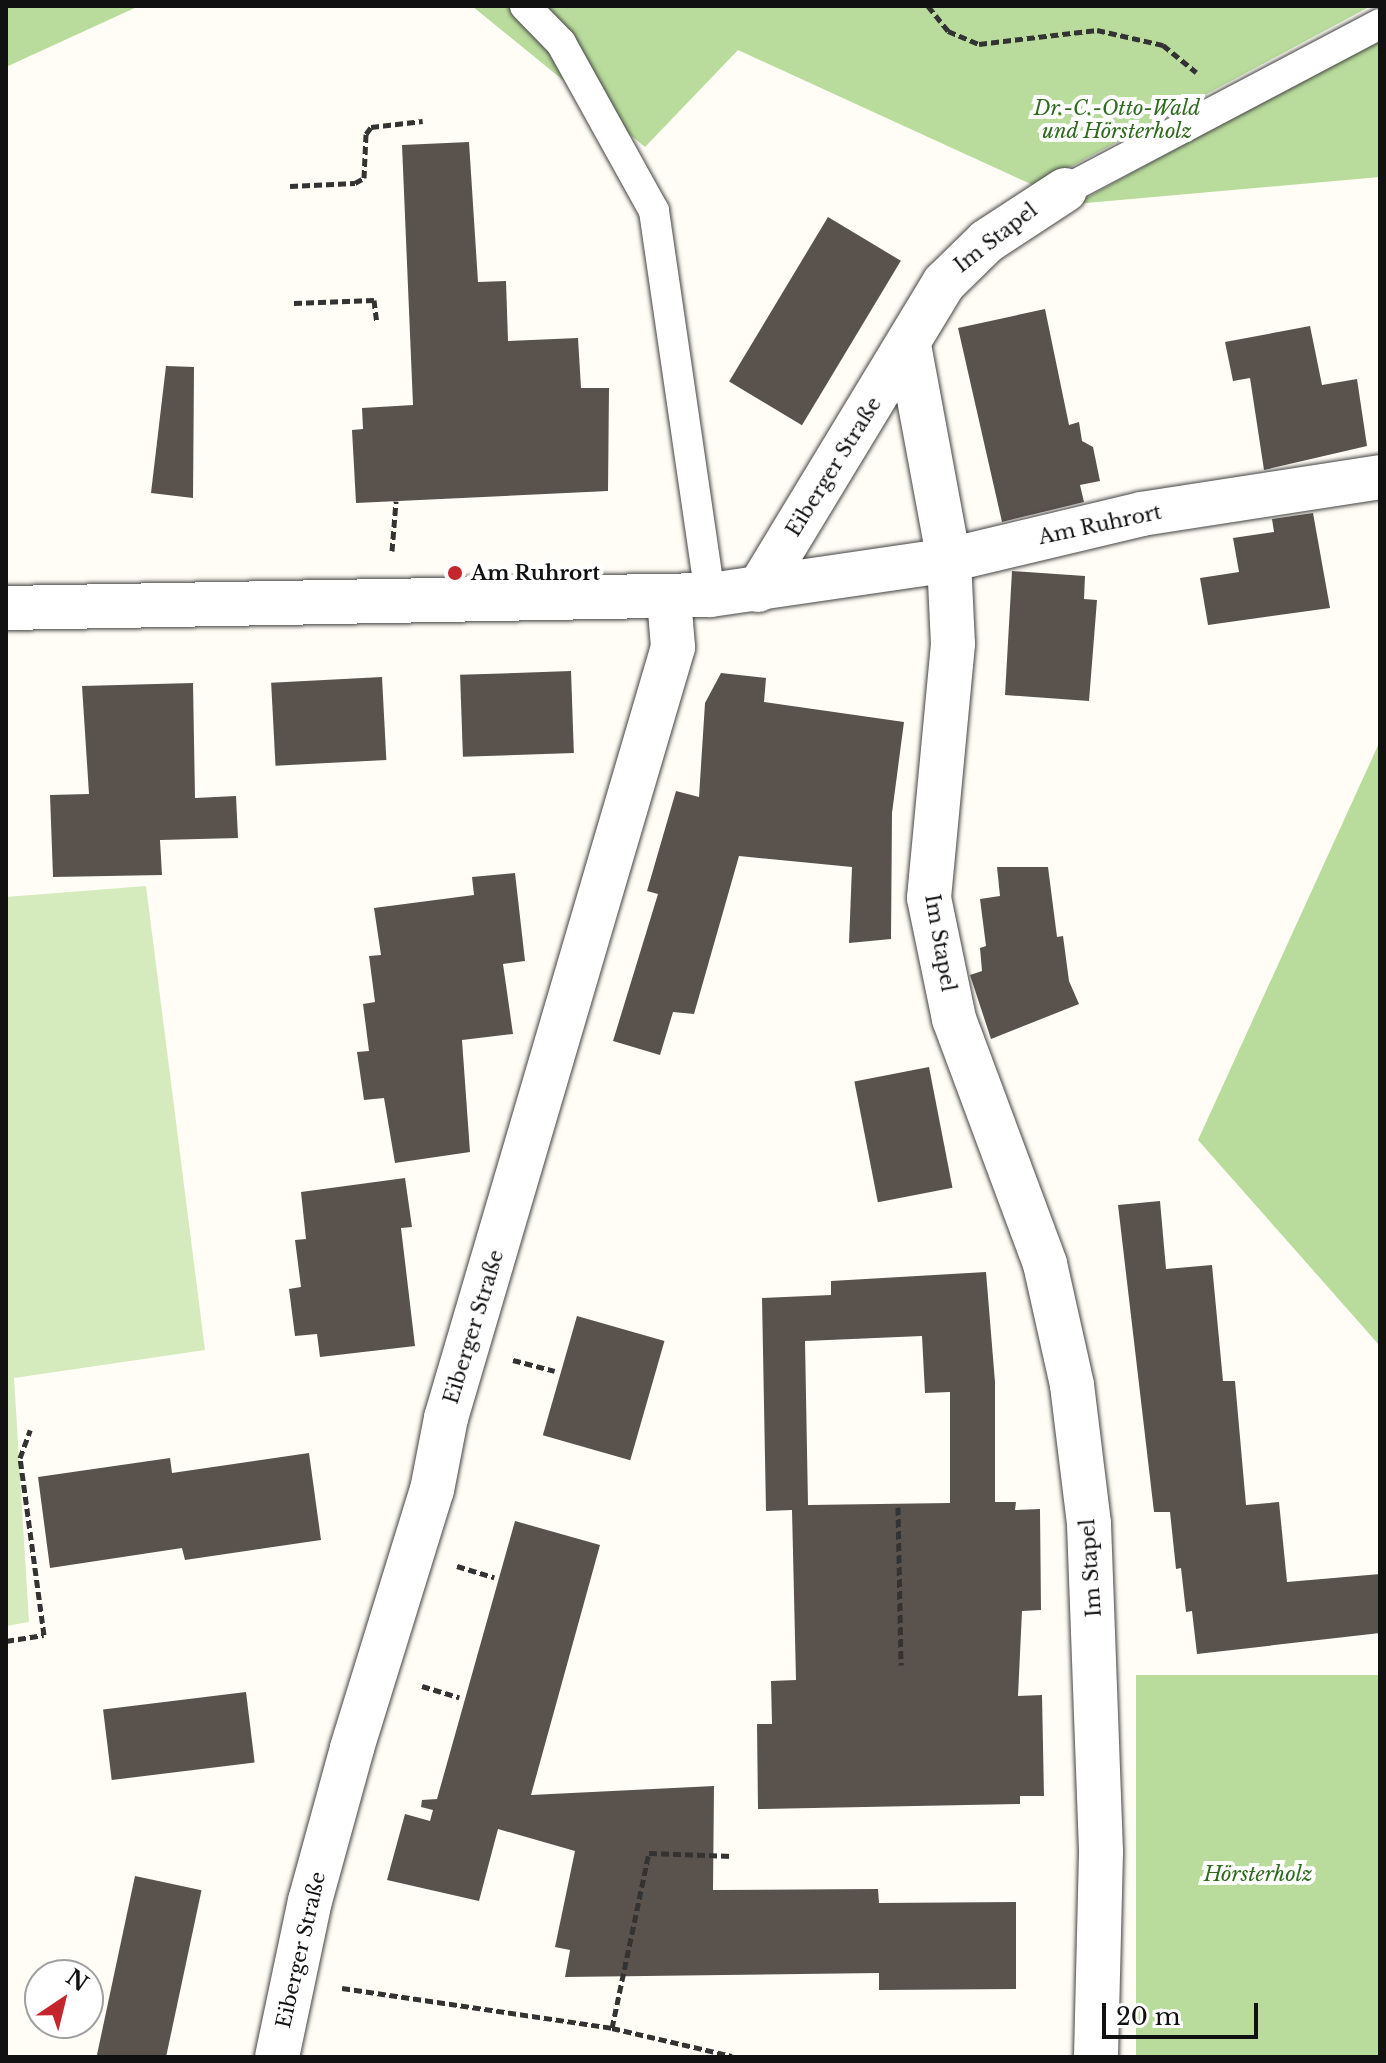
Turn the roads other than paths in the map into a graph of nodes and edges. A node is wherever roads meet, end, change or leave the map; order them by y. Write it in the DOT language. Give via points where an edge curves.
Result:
graph roads {
  1 [pos="525,6"];
  2 [pos="1380,24"];
  3 [pos="1065,190"];
  4 [pos="909,345"];
  5 [pos="1380,477"];
  6 [pos="949,560"];
  7 [pos="758,590"];
  8 [pos="690,597"];
  9 [pos="6,608"];
  10 [pos="277,2057"];
  11 [pos="1096,2057"];
  1 -- 8 [label="lane" via="561,43 654,211"];
  2 -- 3 [label="lane, Im Stapel"];
  3 -- 4 [label="street, Im Stapel" via="1026,211 966,258 944,283"];
  4 -- 6 [label="street, Im Stapel"];
  4 -- 7 [label="street, Eiberger Straße"];
  5 -- 6 [label="street, Am Ruhrort" via="1142,514"];
  6 -- 7 [label="street, Am Ruhrort"];
  6 -- 11 [label="street, Im Stapel" via="953,644 929,898 954,1019 1045,1264 1072,1385 1089,1524 1098,1682"];
  7 -- 8 [label="street, Am Ruhrort"];
  8 -- 9 [label="street, Am Ruhrort"];
  8 -- 10 [label="street, Eiberger Straße" via="446,1418 432,1490 352,1748"];
}
